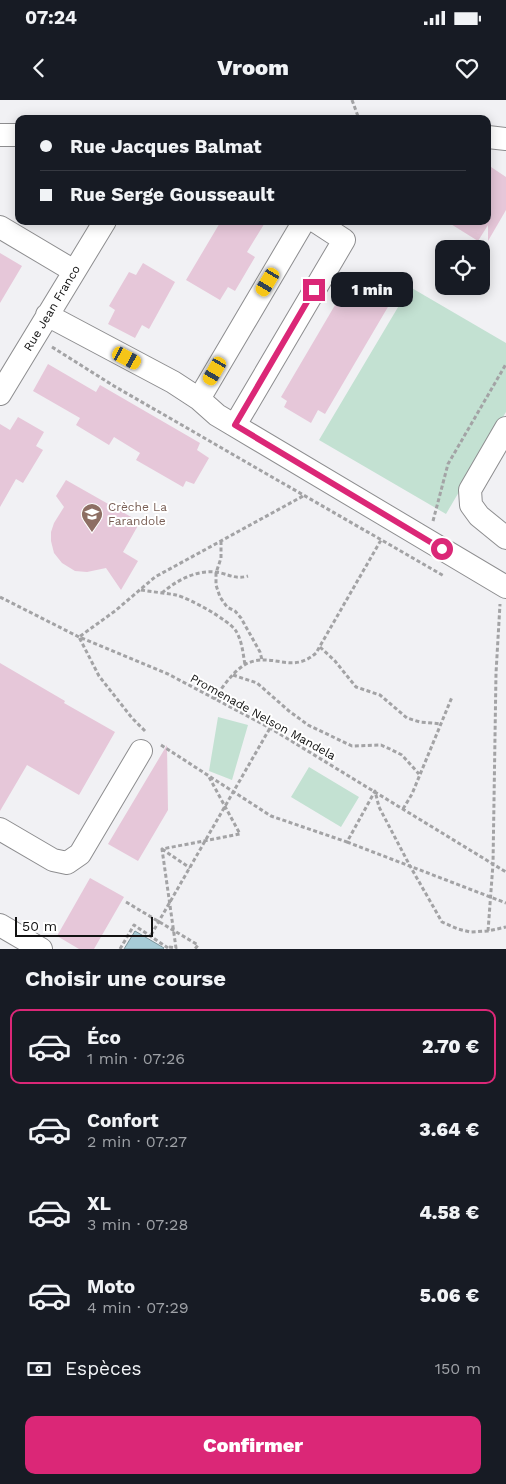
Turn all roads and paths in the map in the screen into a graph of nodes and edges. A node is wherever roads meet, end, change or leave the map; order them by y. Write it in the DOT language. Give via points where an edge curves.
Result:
graph roads {
  1 [pos="352,100"];
  2 [pos="358,115"];
  3 [pos="0,135"];
  4 [pos="15,135"];
  5 [pos="102,225"];
  6 [pos="302,225"];
  7 [pos="321,225"];
  8 [pos="0,227"];
  9 [pos="74,272"];
  10 [pos="47,315"];
  11 [pos="35,336"];
  12 [pos="506,364"];
  13 [pos="0,394"];
  14 [pos="199,399"];
  15 [pos="235,425"];
  16 [pos="506,428"];
  17 [pos="306,495"];
  18 [pos="506,538"];
  19 [pos="426,539"];
  20 [pos="381,540"];
  21 [pos="221,541"];
  22 [pos="216,573"];
  23 [pos="248,576"];
  24 [pos="448,578"];
  25 [pos="140,590"];
  26 [pos="162,594"];
  27 [pos="0,597"];
  28 [pos="501,597"];
  29 [pos="506,605"];
  30 [pos="79,637"];
  31 [pos="320,647"];
  32 [pos="262,660"];
  33 [pos="245,665"];
  34 [pos="232,675"];
  35 [pos="452,698"];
  36 [pos="214,699"];
  37 [pos="442,724"];
  38 [pos="270,728"];
  39 [pos="150,743"];
  40 [pos="419,774"];
  41 [pos="209,777"];
  42 [pos="375,792"];
  43 [pos="233,793"];
  44 [pos="224,808"];
  45 [pos="403,809"];
  46 [pos="0,829"];
  47 [pos="205,841"];
  48 [pos="347,842"];
  49 [pos="162,849"];
  50 [pos="493,864"];
  51 [pos="410,866"];
  52 [pos="190,868"];
  53 [pos="506,872"];
  54 [pos="490,897"];
  55 [pos="126,902"];
  56 [pos="169,903"];
  57 [pos="506,903"];
  58 [pos="158,922"];
  59 [pos="0,925"];
  60 [pos="506,927"];
  61 [pos="174,931"];
  62 [pos="488,931"];
  63 [pos="151,935"];
  64 [pos="168,948"];
  65 [pos="41,949"];
  66 [pos="120,949"];
  67 [pos="195,949"];
  1 -- 2 [label="path"];
  3 -- 4 [label="street"];
  5 -- 9 [label="street, Rue Jean Franco"];
  6 -- 14 [label="street"];
  7 -- 15 [label="street" via="344,240"];
  8 -- 9 [label="street"];
  9 -- 10 [label="street, Rue Jean Franco"];
  10 -- 11 [label="street, Rue Jean Franco"];
  10 -- 14 [label="street"];
  11 -- 13 [label="street, Rue Jean Franco"];
  11 -- 17 [label="path" via="114,386"];
  12 -- 19 [label="path" via="448,464"];
  14 -- 15 [label="street"];
  15 -- 19 [label="street"];
  16 -- 18 [label="street" via="470,490 471,505 479,516"];
  17 -- 20 [label="path"];
  17 -- 21 [label="path"];
  19 -- 28 [label="street"];
  20 -- 24 [label="path"];
  20 -- 31 [label="path"];
  21 -- 22 [label="path" via="221,558"];
  21 -- 25 [label="path" via="155,577"];
  22 -- 23 [label="path" via="233,578"];
  22 -- 26 [label="path" via="192,576 172,585"];
  22 -- 32 [label="path" via="220,597 241,618"];
  25 -- 26 [label="path"];
  25 -- 30 [label="path"];
  26 -- 33 [label="path" via="186,598 216,614 235,629 243,647"];
  27 -- 30 [label="path, Promenade Nelson Mandela"];
  28 -- 29 [label="path"];
  28 -- 50 [label="path" via="496,673"];
  30 -- 36 [label="path, Promenade Nelson Mandela" via="168,674"];
  30 -- 39 [label="path" via="99,676"];
  31 -- 32 [label="path" via="308,660 296,663"];
  31 -- 37 [label="path" via="336,661 356,687 380,695 407,718"];
  32 -- 33 [label="path"];
  33 -- 34 [label="path"];
  34 -- 36 [label="path"];
  34 -- 40 [label="path" via="257,682 308,725 352,746 381,745 402,755"];
  35 -- 37 [label="path"];
  36 -- 38 [label="path, Promenade Nelson Mandela"];
  37 -- 40 [label="path"];
  38 -- 42 [label="path, Promenade Nelson Mandela"];
  38 -- 43 [label="path"];
  39 -- 41 [label="path" via="164,748"];
  39 -- 46 [label="street" via="80,854 67,863 53,860"];
  40 -- 45 [label="path"];
  41 -- 43 [label="path"];
  41 -- 44 [label="path"];
  42 -- 45 [label="path, Promenade Nelson Mandela"];
  42 -- 48 [label="path"];
  42 -- 51 [label="path" via="378,807"];
  43 -- 44 [label="path"];
  43 -- 48 [label="path" via="272,816"];
  44 -- 47 [label="path"];
  44 -- 47 [label="path" via="240,834"];
  45 -- 50 [label="path, Promenade Nelson Mandela"];
  47 -- 49 [label="path"];
  47 -- 52 [label="path"];
  48 -- 51 [label="path"];
  49 -- 52 [label="path"];
  49 -- 56 [label="path"];
  50 -- 53 [label="path, Promenade Nelson Mandela"];
  50 -- 54 [label="path"];
  51 -- 54 [label="path"];
  51 -- 62 [label="path" via="442,922 470,932"];
  52 -- 56 [label="path"];
  54 -- 57 [label="path"];
  54 -- 62 [label="path"];
  55 -- 58 [label="path"];
  56 -- 58 [label="path"];
  56 -- 61 [label="path"];
  58 -- 61 [label="path"];
  58 -- 63 [label="path"];
  59 -- 65 [label="street"];
  60 -- 62 [label="path"];
  61 -- 64 [label="path" via="176,948"];
  61 -- 67 [label="path" via="198,944"];
  63 -- 64 [label="path"];
  63 -- 66 [label="path" via="134,925"];
}
